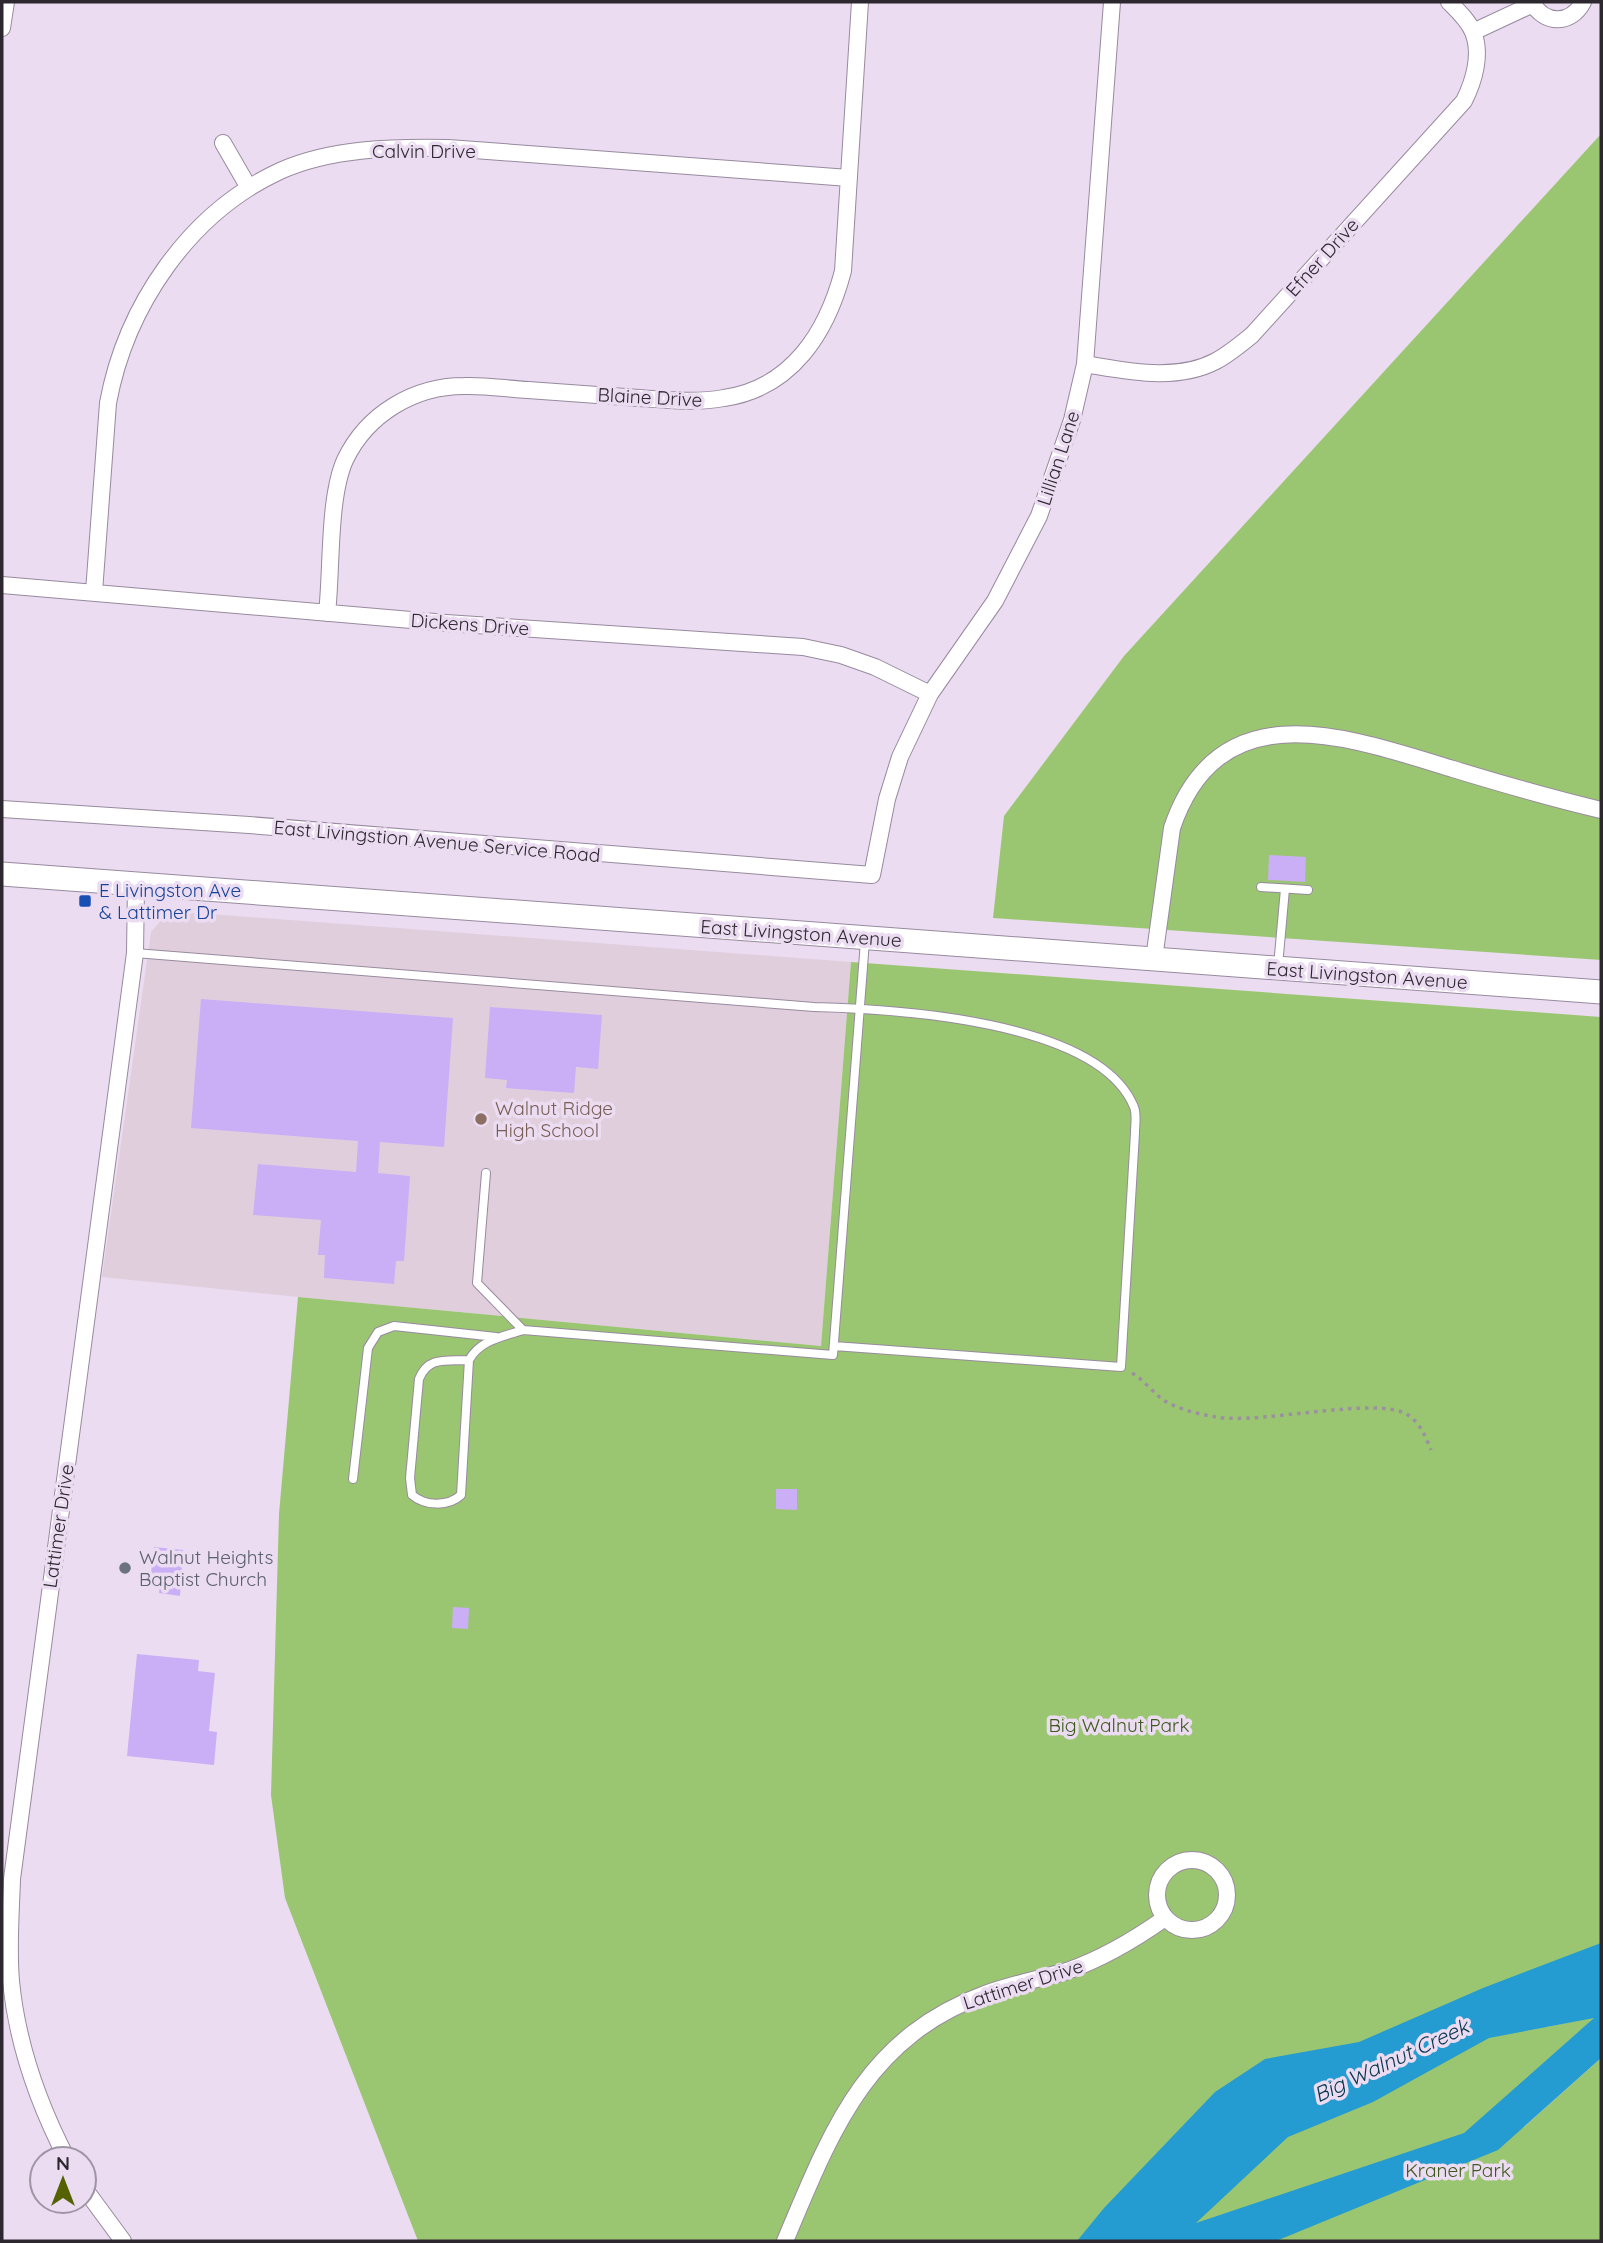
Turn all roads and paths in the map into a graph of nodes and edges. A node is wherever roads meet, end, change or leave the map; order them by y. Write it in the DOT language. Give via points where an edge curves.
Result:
graph roads {
  1 [pos="6,2"];
  2 [pos="860,2"];
  3 [pos="1112,2"];
  4 [pos="1448,2"];
  5 [pos="1583,2"];
  6 [pos="1532,3"];
  7 [pos="2,28"];
  8 [pos="1473,32"];
  9 [pos="223,143"];
  10 [pos="849,178"];
  11 [pos="249,188"];
  12 [pos="1085,364"];
  13 [pos="2,585"];
  14 [pos="94,592"];
  15 [pos="327,613"];
  16 [pos="930,694"];
  17 [pos="2,809"];
  18 [pos="1601,810"];
  19 [pos="2,874"];
  20 [pos="872,876"];
  21 [pos="136,885"];
  22 [pos="1261,887"];
  23 [pos="1285,889"];
  24 [pos="1308,890"];
  25 [pos="865,938"];
  26 [pos="135,953"];
  27 [pos="1154,960"];
  28 [pos="1278,969"];
  29 [pos="1601,992"];
  30 [pos="859,1008"];
  31 [pos="486,1173"];
  32 [pos="523,1330"];
  33 [pos="499,1337"];
  34 [pos="834,1346"];
  35 [pos="468,1360"];
  36 [pos="1121,1367"];
  37 [pos="1431,1450"];
  38 [pos="352,1479"];
  39 [pos="7,1878"];
  40 [pos="1165,1918"];
  41 [pos="60,2145"];
  42 [pos="98,2207"];
  43 [pos="123,2241"];
  44 [pos="785,2241"];
  1 -- 7 [label="street"];
  2 -- 10 [label="street, Blaine Drive"];
  3 -- 12 [label="street, Lillian Lane"];
  4 -- 8 [label="street"];
  5 -- 6 [label="street" via="1573,16 1555,20 1538,12"];
  6 -- 8 [label="street"];
  8 -- 12 [label="street, Efner Drive" via="1476,68 1464,101 1252,335 1197,369 1150,373"];
  9 -- 11 [label="street"];
  10 -- 11 [label="street, Calvin Drive" via="395,147 336,155 282,170"];
  10 -- 15 [label="street, Blaine Drive" via="843,271 825,325 794,363 753,391 727,398 677,401 465,386 426,391 375,419 352,448 339,480"];
  11 -- 14 [label="street, Calvin Drive" via="217,211 168,264 128,332 108,402"];
  12 -- 16 [label="street, Lillian Lane" via="1072,420 1039,516 995,601"];
  13 -- 14 [label="street, Dickens Drive"];
  14 -- 15 [label="street, Dickens Drive"];
  15 -- 16 [label="street, Dickens Drive" via="803,647 875,667"];
  16 -- 20 [label="street, Lillian Lane" via="900,757"];
  17 -- 20 [label="street, East Livingstion Avenue Service Road"];
  18 -- 27 [label="street" via="1335,736 1295,733 1251,741 1210,766 1192,784 1178,809"];
  19 -- 21 [label="main road, East Livingston Avenue"];
  21 -- 25 [label="main road, East Livingston Avenue"];
  21 -- 26 [label="street, Lattimer Drive"];
  22 -- 23 [label="lane"];
  23 -- 24 [label="lane"];
  23 -- 28 [label="lane"];
  25 -- 27 [label="main road, East Livingston Avenue"];
  25 -- 30 [label="lane"];
  26 -- 30 [label="lane"];
  26 -- 39 [label="street, Lattimer Drive"];
  27 -- 28 [label="main road, East Livingston Avenue"];
  28 -- 29 [label="main road, East Livingston Avenue"];
  30 -- 34 [label="lane"];
  30 -- 36 [label="lane" via="996,1025 1062,1046 1103,1069 1124,1090 1135,1109 1135,1133"];
  31 -- 32 [label="lane" via="477,1283"];
  32 -- 33 [label="lane"];
  32 -- 34 [label="lane" via="834,1355"];
  33 -- 35 [label="lane" via="474,1350"];
  33 -- 38 [label="lane" via="394,1326 379,1332 368,1348"];
  34 -- 36 [label="lane"];
  35 -- 35 [label="lane" via="461,1495 454,1501 420,1502 412,1495 410,1478 419,1379 433,1362"];
  36 -- 37 [label="path" via="1165,1400 1219,1418 1384,1408 1406,1413 1422,1429"];
  39 -- 41 [label="street, Lattimer Drive" via="19,2037"];
  40 -- 40 [label="street" via="1156,1892 1166,1871 1186,1861 1208,1864 1218,1871 1227,1892 1226,1904 1213,1923 1191,1930"];
  40 -- 44 [label="street, Lattimer Drive" via="1100,1958 986,1993 916,2029 881,2061 841,2116"];
  42 -- 43 [label="street"];
}
